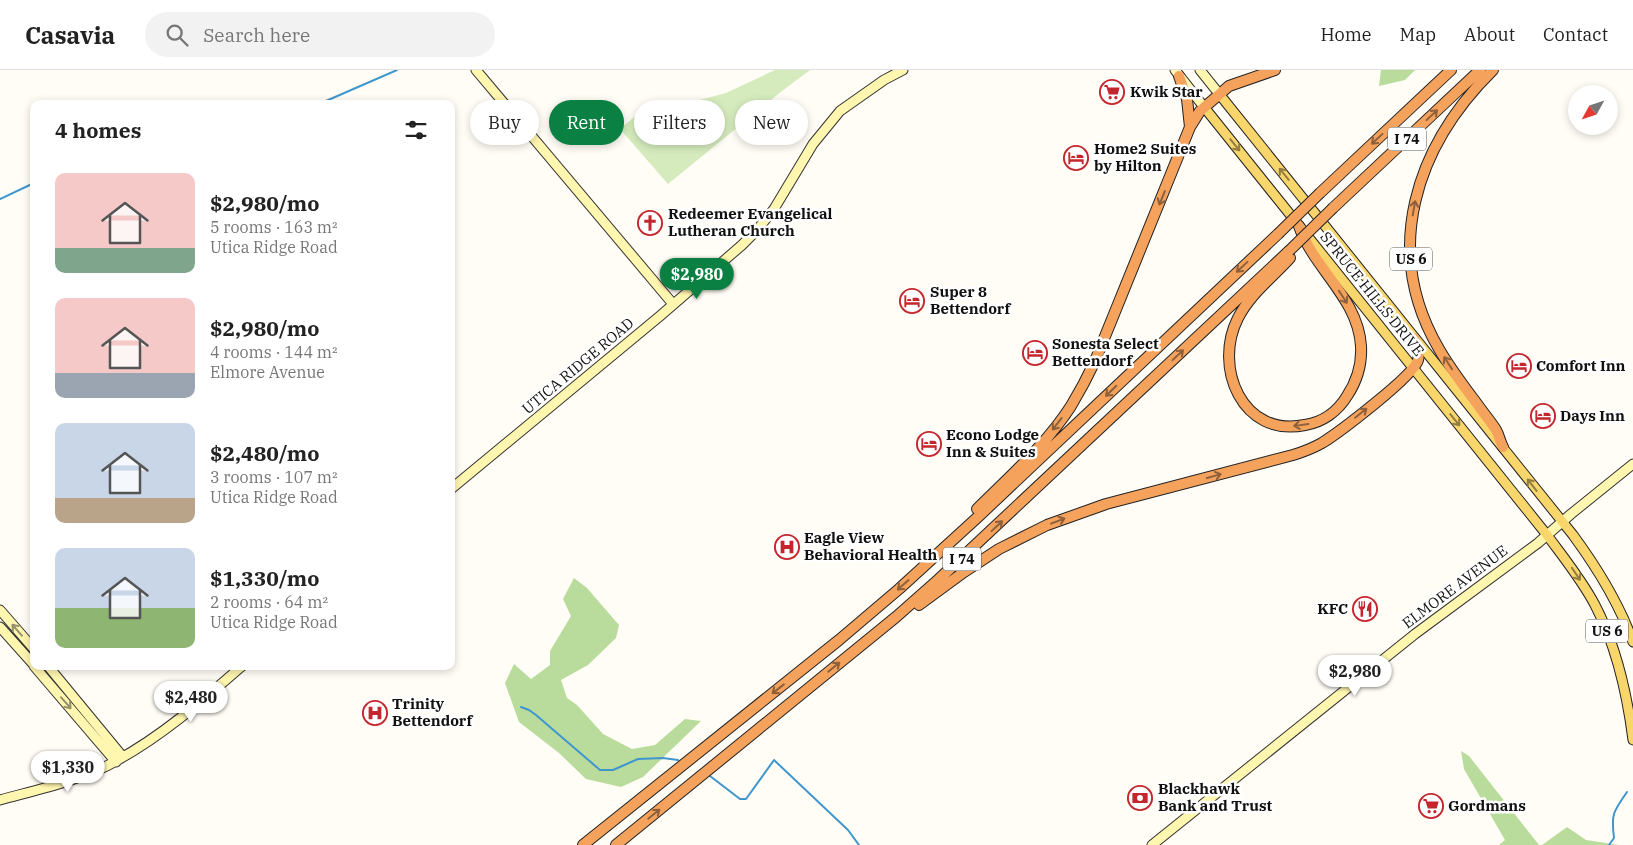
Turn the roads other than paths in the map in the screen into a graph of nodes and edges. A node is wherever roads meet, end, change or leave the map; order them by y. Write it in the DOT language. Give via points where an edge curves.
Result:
graph roads {
  1 [pos="476,70"];
  2 [pos="903,70"];
  3 [pos="1200,70"];
  4 [pos="1275,70"];
  5 [pos="1451,70"];
  6 [pos="1480,70"];
  7 [pos="1493,70"];
  8 [pos="1177,73"];
  9 [pos="1220,94"];
  10 [pos="1204,107"];
  11 [pos="1190,127"];
  12 [pos="1299,226"];
  13 [pos="1291,252"];
  14 [pos="673,304"];
  15 [pos="1414,338"];
  16 [pos="1414,369"];
  17 [pos="1503,447"];
  18 [pos="1633,464"];
  19 [pos="455,486"];
  20 [pos="1562,522"];
  21 [pos="962,532"];
  22 [pos="1547,536"];
  23 [pos="0,610"];
  24 [pos="896,617"];
  25 [pos="0,626"];
  26 [pos="1633,642"];
  27 [pos="30,644"];
  28 [pos="30,661"];
  29 [pos="38,670"];
  30 [pos="51,670"];
  31 [pos="237,670"];
  32 [pos="1633,740"];
  33 [pos="120,759"];
  34 [pos="0,800"];
  35 [pos="583,845"];
  36 [pos="616,845"];
  37 [pos="1152,845"];
  1 -- 14 [label="main road"];
  2 -- 14 [label="main road, UTICA RIDGE ROAD" via="840,111 813,144 774,209 757,230"];
  3 -- 9 [label="main road, SPRUCE HILLS DRIVE"];
  4 -- 9 [label="highway" via="1230,86"];
  5 -- 21 [label="highway, I 74, one-way, bridge"];
  13 -- 6 [label="highway, I 74, one-way, bridge" via="1333,208"];
  17 -- 7 [label="highway, US 6, one-way" via="1496,430 1452,370 1424,318 1410,247 1416,194 1430,156 1464,101"];
  8 -- 10 [label="main road, SPRUCE HILLS DRIVE"];
  8 -- 11 [label="highway" via="1187,99"];
  9 -- 10 [label="highway"];
  15 -- 9 [label="main road, SPRUCE HILLS DRIVE, one-way"];
  10 -- 11 [label="highway"];
  10 -- 12 [label="main road, SPRUCE HILLS DRIVE / US 6, one-way"];
  11 -- 21 [label="highway, one-way" via="1080,391 1050,434 974,512"];
  12 -- 13 [label="highway, one-way" via="1304,241 1355,318 1361,355 1354,384 1340,406 1318,422 1292,427 1266,421 1243,403 1229,372 1228,353 1234,326 1244,307"];
  12 -- 16 [label="main road, SPRUCE HILLS DRIVE / US 6"];
  24 -- 13 [label="highway, I 74, one-way" via="996,528"];
  14 -- 19 [label="main road, UTICA RIDGE ROAD"];
  15 -- 16 [label="highway" via="1419,358"];
  15 -- 17 [label="main road, SPRUCE HILLS DRIVE"];
  16 -- 22 [label="main road, SPRUCE HILLS DRIVE / US 6, one-way"];
  24 -- 16 [label="highway, one-way" via="909,612 999,549 1047,525 1106,504 1307,450 1342,429"];
  20 -- 17 [label="main road, SPRUCE HILLS DRIVE / US 6, one-way"];
  18 -- 20 [label="main road, ELMORE AVENUE"];
  20 -- 22 [label="main road, ELMORE AVENUE"];
  20 -- 26 [label="main road, US 6" via="1608,586"];
  21 -- 35 [label="highway, I 74, one-way" via="839,640"];
  22 -- 32 [label="main road, US 6, one-way" via="1587,590 1609,636 1626,692"];
  22 -- 37 [label="main road, ELMORE AVENUE" via="1415,634"];
  27 -- 23 [label="main road, one-way"];
  36 -- 24 [label="highway, I 74, one-way"];
  25 -- 28 [label="main road"];
  29 -- 33 [label="main road, one-way"];
  30 -- 33 [label="main road"];
  31 -- 33 [label="main road" via="147,742"];
  33 -- 34 [label="main road" via="85,775"];
}
